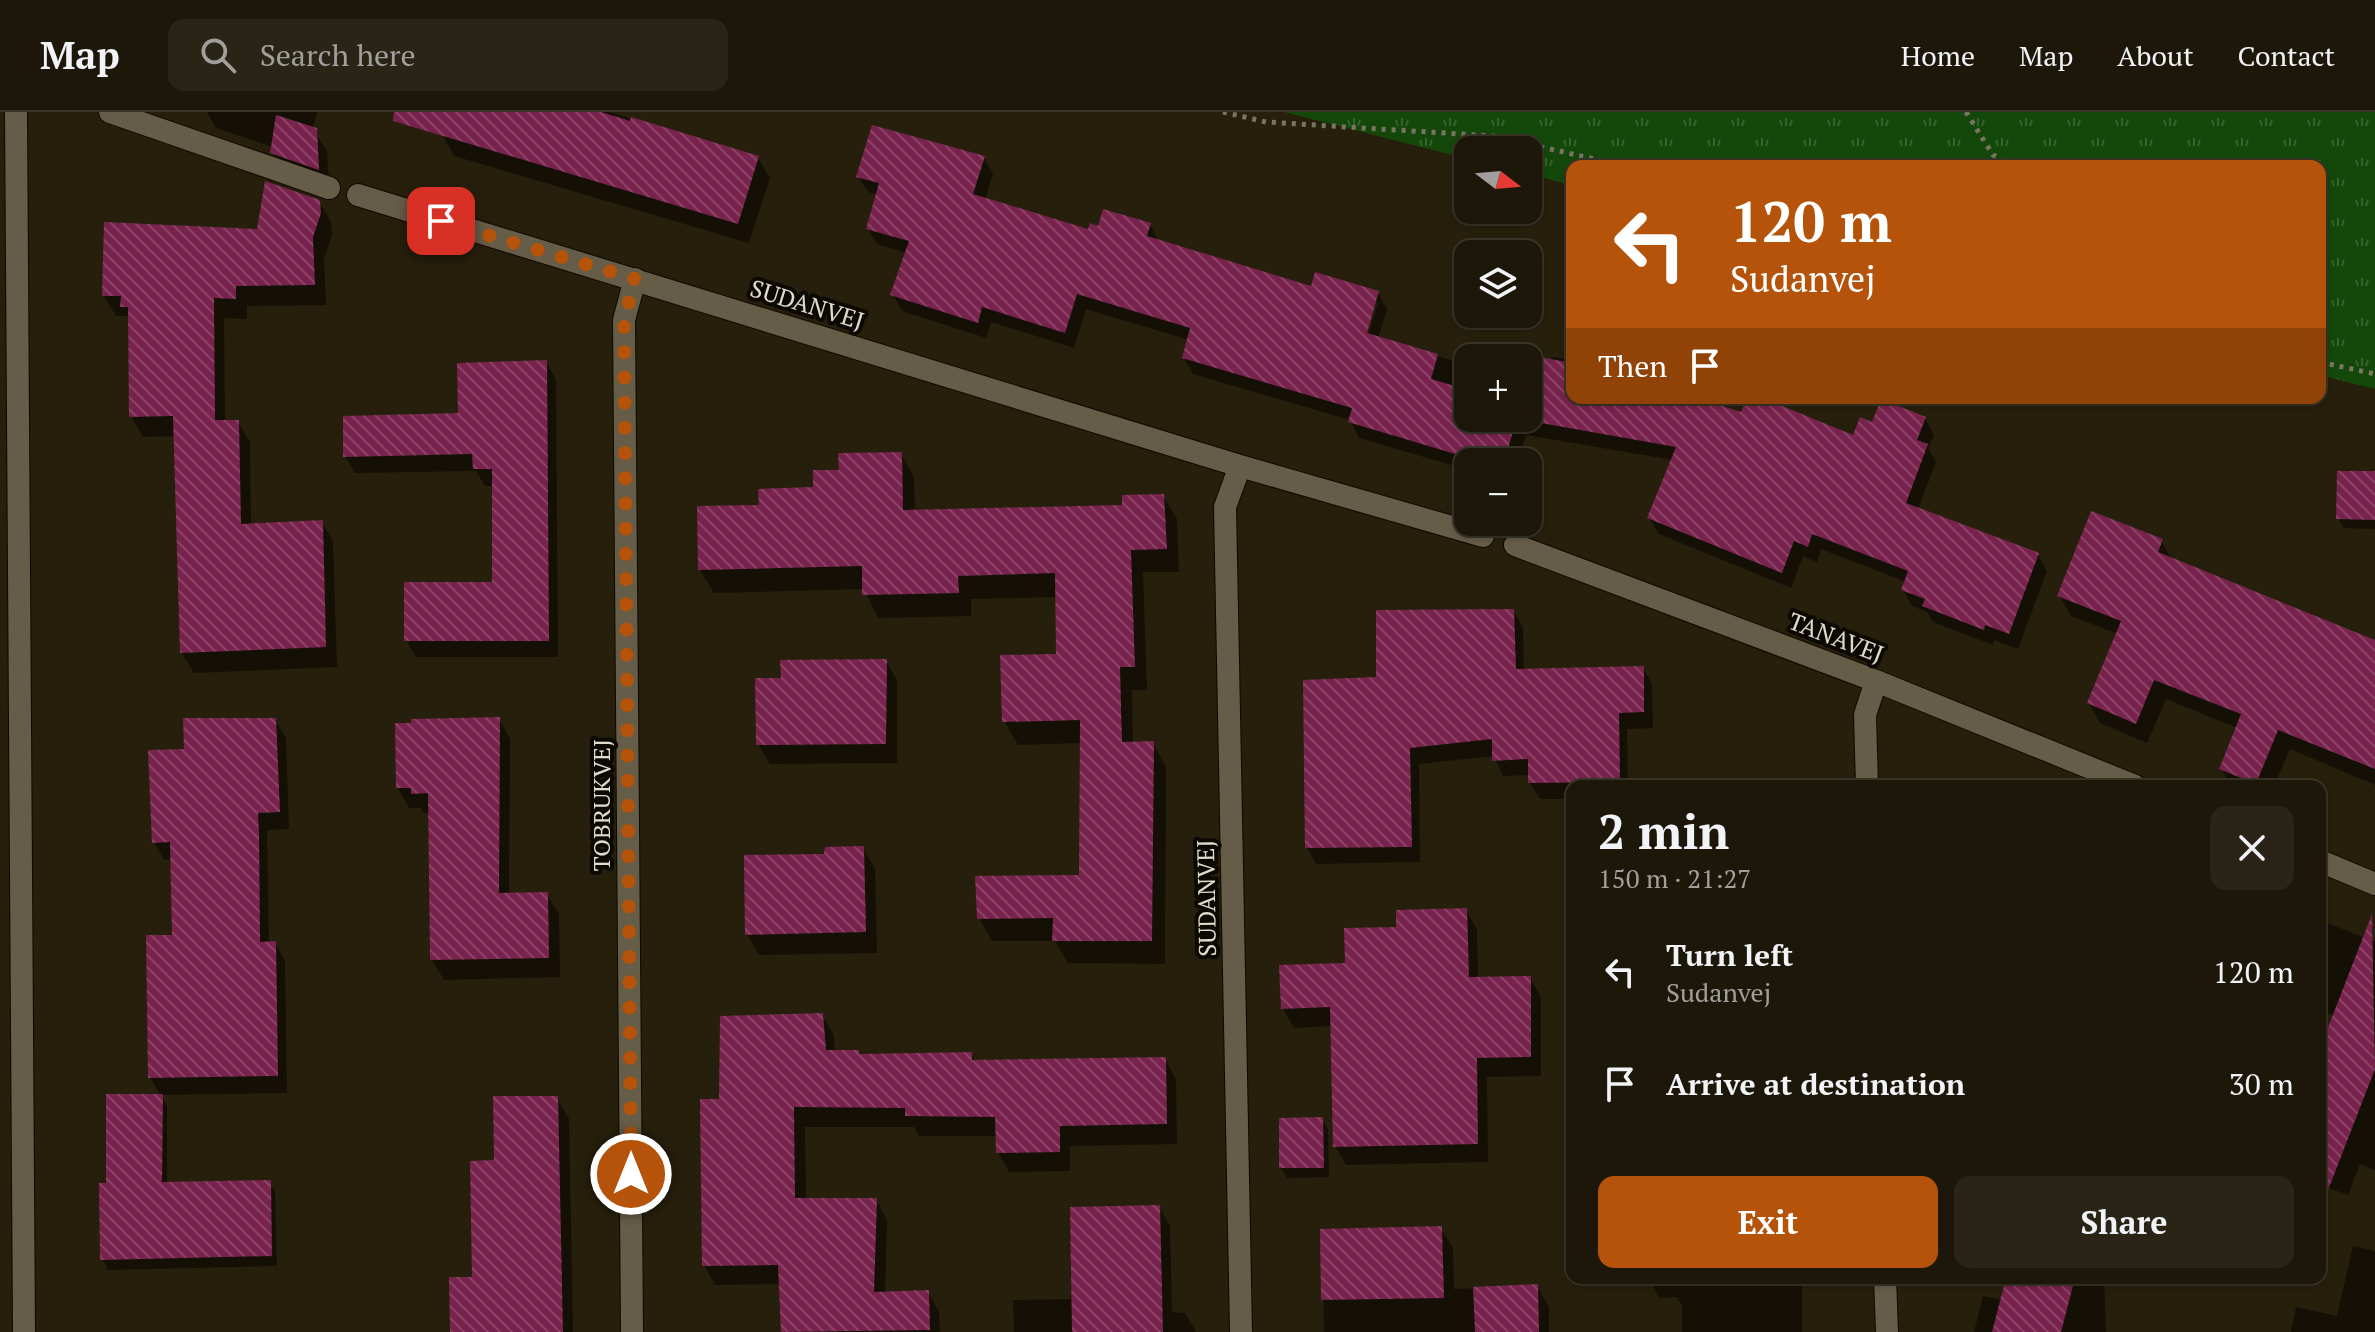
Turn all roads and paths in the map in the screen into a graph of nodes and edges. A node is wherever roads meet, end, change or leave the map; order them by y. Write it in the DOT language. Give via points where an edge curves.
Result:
graph roads {
  1 [pos="16,112"];
  2 [pos="110,112"];
  3 [pos="1223,112"];
  4 [pos="1966,112"];
  5 [pos="1599,160"];
  6 [pos="2002,160"];
  7 [pos="329,188"];
  8 [pos="358,195"];
  9 [pos="635,279"];
  10 [pos="2326,363"];
  11 [pos="2375,374"];
  12 [pos="1240,466"];
  13 [pos="1454,528"];
  14 [pos="1515,545"];
  15 [pos="1876,681"];
  16 [pos="1867,780"];
  17 [pos="2120,780"];
  18 [pos="2326,864"];
  19 [pos="2375,884"];
  20 [pos="1885,1284"];
  21 [pos="24,1332"];
  22 [pos="632,1332"];
  23 [pos="1241,1332"];
  24 [pos="1887,1332"];
  1 -- 21 [label="street"];
  2 -- 7 [label="street"];
  3 -- 5 [label="path" via="1266,122 1493,136"];
  4 -- 6 [label="path" via="1993,155"];
  8 -- 9 [label="street, SUDANVEJ"];
  9 -- 12 [label="street, SUDANVEJ"];
  9 -- 22 [label="street, TOBRUKVEJ" via="624,320"];
  10 -- 11 [label="path"];
  12 -- 13 [label="street, SUDANVEJ"];
  12 -- 23 [label="street, SUDANVEJ" via="1225,507"];
  14 -- 15 [label="street, TANAVEJ"];
  15 -- 16 [label="street" via="1865,715"];
  15 -- 17 [label="street, TANAVEJ"];
  18 -- 19 [label="street"];
  20 -- 24 [label="street"];
}
